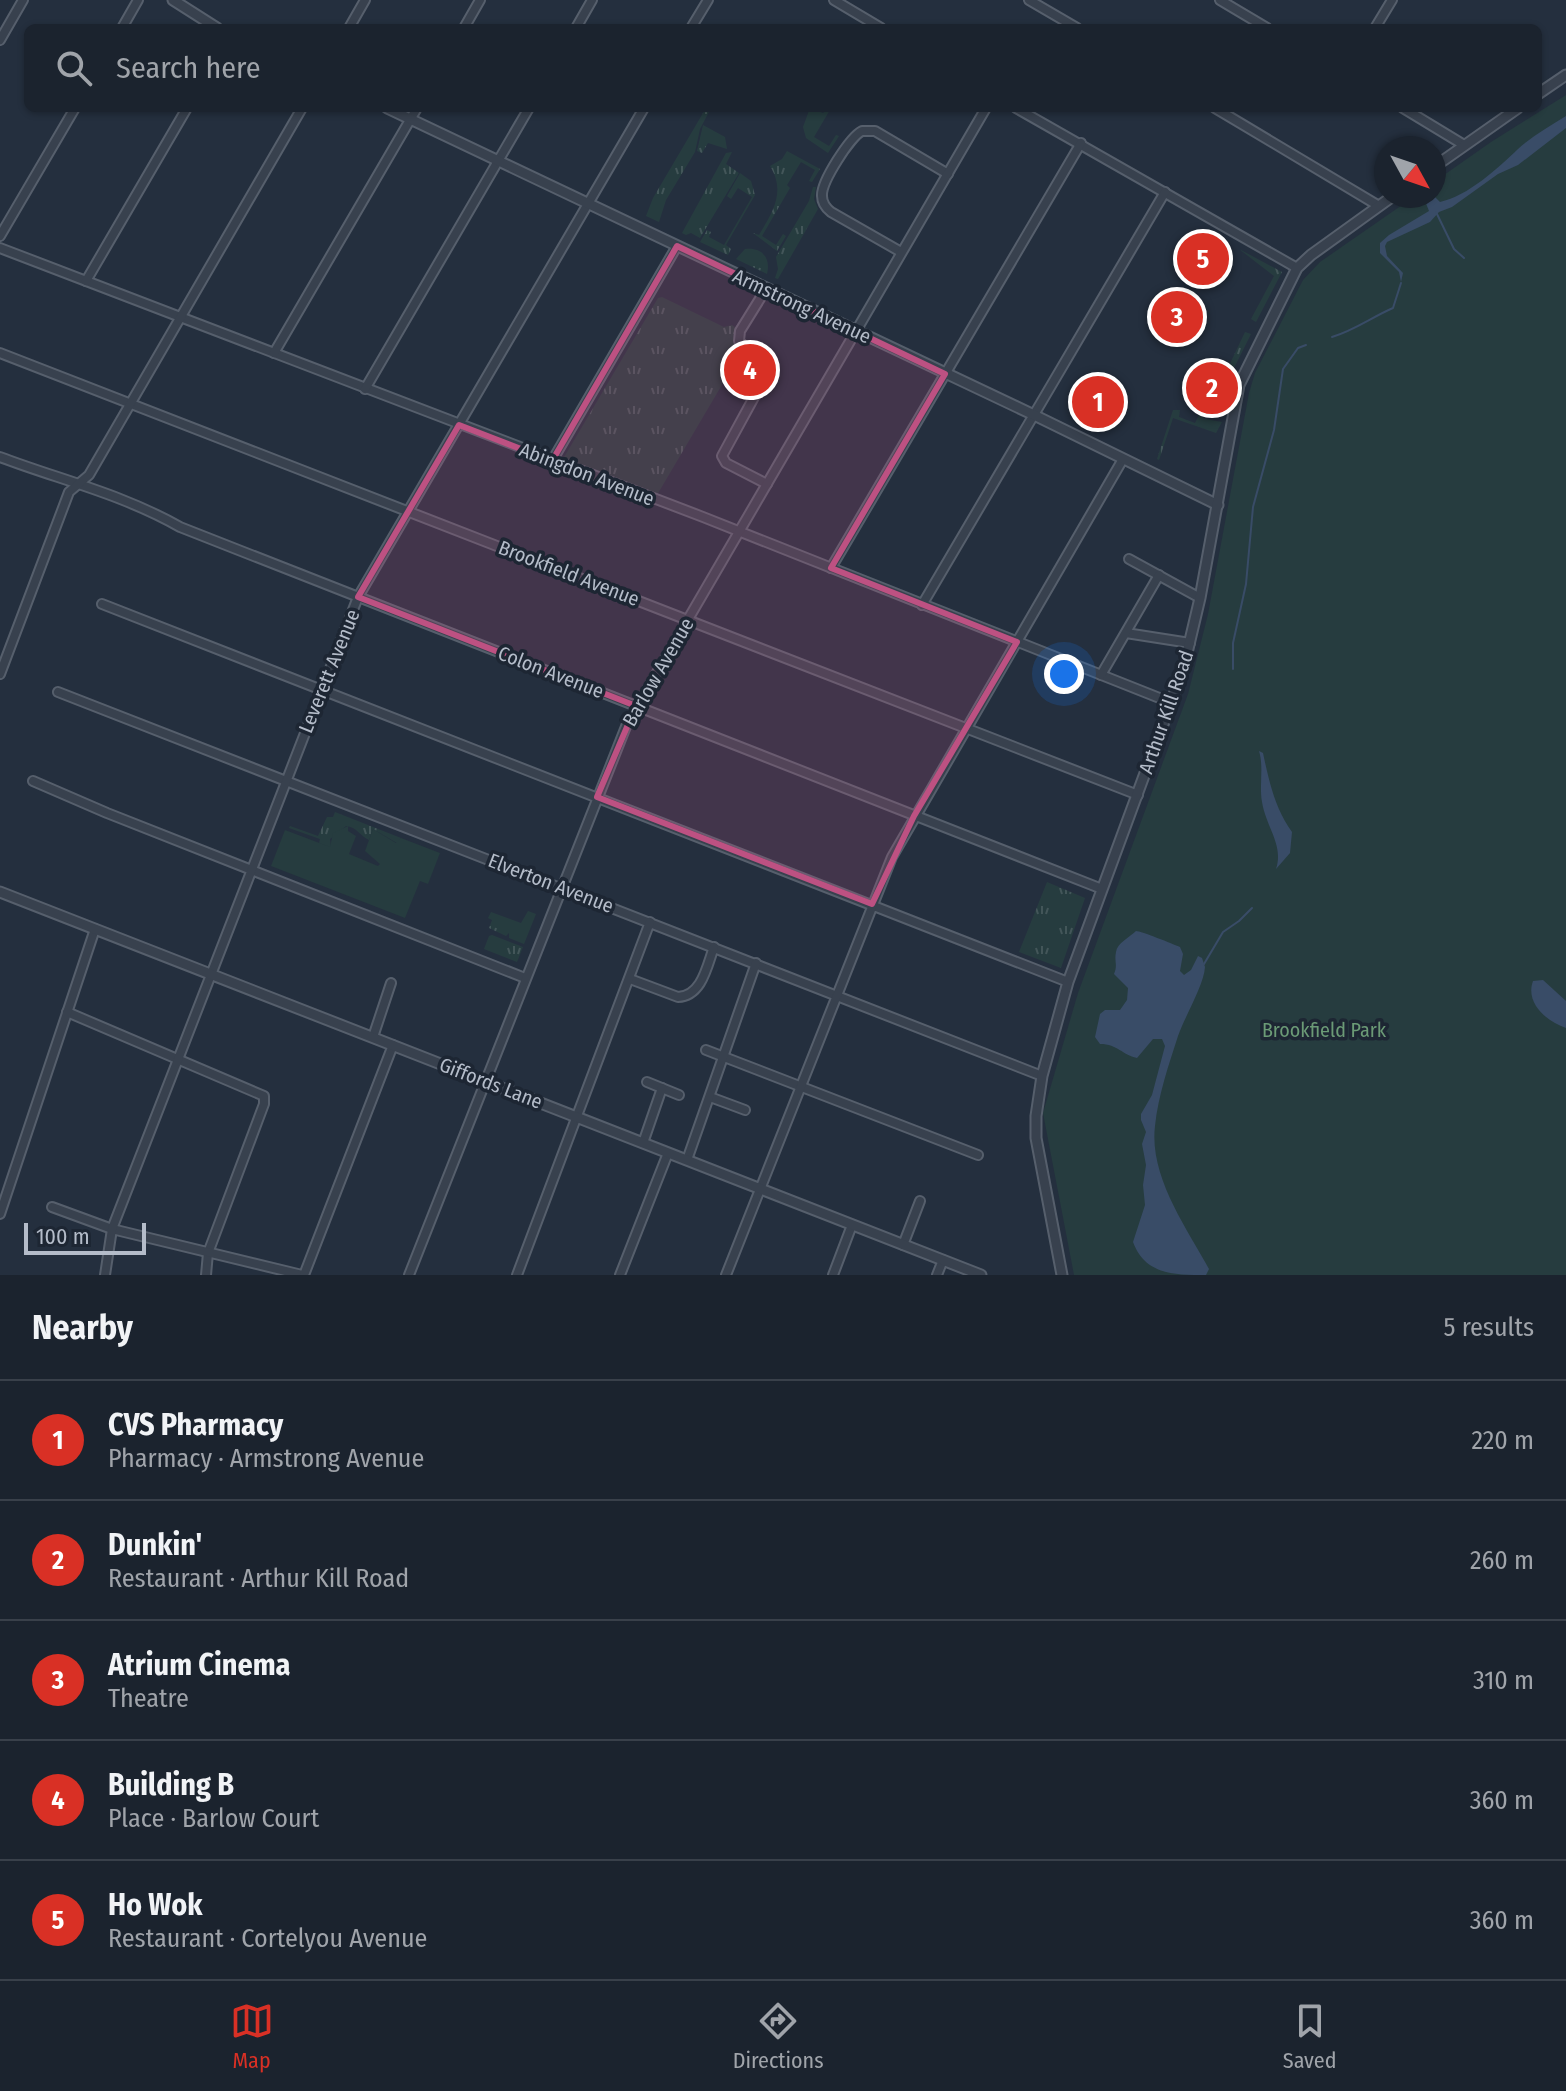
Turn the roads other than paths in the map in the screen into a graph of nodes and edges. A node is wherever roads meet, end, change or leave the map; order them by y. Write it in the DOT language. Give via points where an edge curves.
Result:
graph roads {
  1 [pos="23,0"];
  2 [pos="138,0"];
  3 [pos="173,0"];
  4 [pos="365,0"];
  5 [pos="480,0"];
  6 [pos="592,0"];
  7 [pos="708,0"];
  8 [pos="834,0"];
  9 [pos="1029,0"];
  10 [pos="1220,0"];
  11 [pos="1392,0"];
  12 [pos="1047,4"];
  13 [pos="124,24"];
  14 [pos="211,24"];
  15 [pos="351,24"];
  16 [pos="466,24"];
  17 [pos="578,24"];
  18 [pos="693,24"];
  19 [pos="874,24"];
  20 [pos="1072,24"];
  21 [pos="1260,24"];
  22 [pos="1377,24"];
  23 [pos="0,40"];
  24 [pos="1566,75"];
  25 [pos="1542,91"];
  26 [pos="73,112"];
  27 [pos="185,112"];
  28 [pos="300,112"];
  29 [pos="395,112"];
  30 [pos="414,112"];
  31 [pos="527,112"];
  32 [pos="642,112"];
  33 [pos="984,112"];
  34 [pos="1023,112"];
  35 [pos="1232,112"];
  36 [pos="1410,112"];
  37 [pos="1512,112"];
  38 [pos="410,119"];
  39 [pos="1081,143"];
  40 [pos="1464,145"];
  41 [pos="1446,158"];
  42 [pos="499,161"];
  43 [pos="948,174"];
  44 [pos="1165,192"];
  45 [pos="1374,203"];
  46 [pos="588,204"];
  47 [pos="1376,208"];
  48 [pos="0,236"];
  49 [pos="677,246"];
  50 [pos="0,248"];
  51 [pos="901,252"];
  52 [pos="1297,268"];
  53 [pos="86,281"];
  54 [pos="766,289"];
  55 [pos="180,317"];
  56 [pos="855,331"];
  57 [pos="0,353"];
  58 [pos="274,353"];
  59 [pos="945,374"];
  60 [pos="365,389"];
  61 [pos="131,402"];
  62 [pos="1034,415"];
  63 [pos="459,425"];
  64 [pos="0,457"];
  65 [pos="1123,459"];
  66 [pos="552,461"];
  67 [pos="80,483"];
  68 [pos="767,484"];
  69 [pos="1218,505"];
  70 [pos="408,510"];
  71 [pos="739,532"];
  72 [pos="1129,559"];
  73 [pos="831,568"];
  74 [pos="1159,575"];
  75 [pos="358,597"];
  76 [pos="1200,598"];
  77 [pos="102,604"];
  78 [pos="922,605"];
  79 [pos="688,620"];
  80 [pos="1126,633"];
  81 [pos="1017,642"];
  82 [pos="1190,643"];
  83 [pos="2,661"];
  84 [pos="0,674"];
  85 [pos="1101,675"];
  86 [pos="322,689"];
  87 [pos="58,692"];
  88 [pos="1172,703"];
  89 [pos="636,706"];
  90 [pos="965,729"];
  91 [pos="286,779"];
  92 [pos="33,781"];
  93 [pos="1138,795"];
  94 [pos="597,797"];
  95 [pos="914,816"];
  96 [pos="251,870"];
  97 [pos="561,887"];
  98 [pos="1102,889"];
  99 [pos="1,895"];
  100 [pos="872,904"];
  101 [pos="650,922"];
  102 [pos="95,929"];
  103 [pos="714,947"];
  104 [pos="756,963"];
  105 [pos="210,973"];
  106 [pos="525,978"];
  107 [pos="630,979"];
  108 [pos="1068,982"];
  109 [pos="391,983"];
  110 [pos="836,996"];
  111 [pos="67,1012"];
  112 [pos="373,1037"];
  113 [pos="393,1045"];
  114 [pos="706,1050"];
  115 [pos="178,1057"];
  116 [pos="723,1057"];
  117 [pos="1042,1076"];
  118 [pos="485,1081"];
  119 [pos="647,1082"];
  120 [pos="800,1086"];
  121 [pos="662,1088"];
  122 [pos="679,1095"];
  123 [pos="710,1097"];
  124 [pos="745,1110"];
  125 [pos="578,1117"];
  126 [pos="643,1143"];
  127 [pos="668,1153"];
  128 [pos="978,1155"];
  129 [pos="687,1160"];
  130 [pos="760,1189"];
  131 [pos="920,1201"];
  132 [pos="52,1207"];
  133 [pos="0,1214"];
  134 [pos="852,1225"];
  135 [pos="112,1229"];
  136 [pos="903,1245"];
  137 [pos="208,1253"];
  138 [pos="943,1260"];
  139 [pos="105,1275"];
  140 [pos="206,1275"];
  141 [pos="303,1275"];
  142 [pos="409,1275"];
  143 [pos="517,1275"];
  144 [pos="620,1275"];
  145 [pos="726,1275"];
  146 [pos="833,1275"];
  147 [pos="937,1275"];
  148 [pos="981,1275"];
  149 [pos="1062,1275"];
  1 -- 23 [label="street"];
  2 -- 13 [label="street"];
  3 -- 14 [label="street"];
  4 -- 15 [label="street"];
  5 -- 16 [label="street"];
  6 -- 17 [label="street"];
  7 -- 18 [label="street"];
  8 -- 19 [label="street"];
  9 -- 12 [label="street"];
  10 -- 21 [label="street"];
  11 -- 22 [label="street"];
  12 -- 20 [label="street"];
  24 -- 25 [label="street"];
  26 -- 48 [label="street"];
  27 -- 53 [label="street"];
  28 -- 55 [label="street"];
  29 -- 38 [label="street, Armstrong Avenue"];
  30 -- 38 [label="street"];
  31 -- 42 [label="street"];
  32 -- 46 [label="street, Leverett Avenue"];
  33 -- 43 [label="street, Barlow Avenue"];
  34 -- 39 [label="street"];
  35 -- 45 [label="street"];
  36 -- 40 [label="street"];
  37 -- 40 [label="street"];
  38 -- 42 [label="street, Armstrong Avenue"];
  38 -- 58 [label="street"];
  39 -- 44 [label="street"];
  39 -- 59 [label="street"];
  40 -- 41 [label="street"];
  42 -- 46 [label="street, Armstrong Avenue"];
  42 -- 60 [label="street"];
  43 -- 51 [label="street, Barlow Avenue"];
  43 -- 51 [label="street" via="875,131 862,131 849,141 823,188 823,202 831,212"];
  44 -- 52 [label="street"];
  44 -- 62 [label="street"];
  46 -- 49 [label="street, Armstrong Avenue"];
  46 -- 63 [label="street, Leverett Avenue"];
  47 -- 52 [label="street, Arthur Kill Road"];
  49 -- 54 [label="street, Armstrong Avenue"];
  49 -- 66 [label="street"];
  50 -- 53 [label="street, Abingdon Avenue"];
  51 -- 56 [label="street, Barlow Avenue"];
  52 -- 69 [label="street, Arthur Kill Road" via="1239,385"];
  53 -- 55 [label="street, Abingdon Avenue"];
  54 -- 56 [label="street, Armstrong Avenue"];
  54 -- 68 [label="street" via="739,341 770,360 771,366 722,459"];
  55 -- 58 [label="street, Abingdon Avenue"];
  55 -- 61 [label="street"];
  56 -- 59 [label="street, Armstrong Avenue"];
  56 -- 68 [label="street, Barlow Avenue"];
  57 -- 61 [label="street, Brookfield Avenue"];
  58 -- 60 [label="street, Abingdon Avenue"];
  59 -- 62 [label="street, Armstrong Avenue"];
  59 -- 73 [label="street"];
  60 -- 63 [label="street, Abingdon Avenue"];
  61 -- 67 [label="street"];
  61 -- 70 [label="street, Brookfield Avenue"];
  62 -- 65 [label="street, Armstrong Avenue"];
  62 -- 78 [label="street"];
  63 -- 66 [label="street, Abingdon Avenue"];
  63 -- 70 [label="street, Leverett Avenue"];
  64 -- 67 [label="street, Colon Avenue"];
  65 -- 69 [label="street, Armstrong Avenue"];
  65 -- 81 [label="street"];
  66 -- 71 [label="street, Abingdon Avenue"];
  67 -- 75 [label="street, Colon Avenue"];
  67 -- 83 [label="street" via="69,492"];
  68 -- 71 [label="street, Barlow Avenue"];
  69 -- 76 [label="street, Arthur Kill Road"];
  70 -- 75 [label="street, Leverett Avenue"];
  70 -- 79 [label="street, Brookfield Avenue"];
  71 -- 73 [label="street, Abingdon Avenue"];
  71 -- 79 [label="street, Barlow Avenue"];
  72 -- 74 [label="street"];
  73 -- 78 [label="street, Abingdon Avenue"];
  74 -- 76 [label="street"];
  74 -- 80 [label="street"];
  75 -- 86 [label="street, Leverett Avenue"];
  75 -- 89 [label="street, Colon Avenue"];
  76 -- 82 [label="street, Arthur Kill Road"];
  77 -- 86 [label="street"];
  78 -- 81 [label="street, Abingdon Avenue"];
  79 -- 89 [label="street, Barlow Avenue"];
  79 -- 90 [label="street, Brookfield Avenue"];
  80 -- 82 [label="street"];
  80 -- 85 [label="street"];
  81 -- 85 [label="street, Abingdon Avenue"];
  81 -- 90 [label="street"];
  82 -- 88 [label="street, Arthur Kill Road"];
  83 -- 84 [label="street"];
  85 -- 88 [label="street, Abingdon Avenue"];
  86 -- 91 [label="street, Leverett Avenue"];
  86 -- 94 [label="street"];
  87 -- 91 [label="street, Elverton Avenue"];
  88 -- 93 [label="street, Arthur Kill Road"];
  89 -- 94 [label="street, Barlow Avenue"];
  89 -- 95 [label="street, Colon Avenue"];
  90 -- 93 [label="street, Brookfield Avenue"];
  90 -- 95 [label="street"];
  91 -- 96 [label="street, Leverett Avenue"];
  91 -- 97 [label="street, Elverton Avenue"];
  92 -- 96 [label="street"];
  93 -- 98 [label="street, Arthur Kill Road"];
  94 -- 97 [label="street, Barlow Avenue"];
  94 -- 100 [label="street"];
  95 -- 98 [label="street, Colon Avenue"];
  95 -- 100 [label="street"];
  96 -- 105 [label="street, Leverett Avenue"];
  96 -- 106 [label="street"];
  97 -- 101 [label="street, Elverton Avenue"];
  97 -- 106 [label="street, Barlow Avenue"];
  98 -- 108 [label="street, Arthur Kill Road"];
  99 -- 102 [label="street, Giffords Lane"];
  100 -- 108 [label="street"];
  100 -- 110 [label="street"];
  101 -- 103 [label="street, Elverton Avenue"];
  101 -- 107 [label="street"];
  102 -- 105 [label="street, Giffords Lane"];
  102 -- 111 [label="street"];
  103 -- 104 [label="street, Elverton Avenue"];
  103 -- 107 [label="street" via="702,980 685,997"];
  104 -- 110 [label="street, Elverton Avenue"];
  104 -- 116 [label="street"];
  105 -- 112 [label="street, Giffords Lane"];
  105 -- 115 [label="street, Leverett Avenue"];
  106 -- 118 [label="street, Barlow Avenue"];
  107 -- 125 [label="street"];
  108 -- 117 [label="street, Arthur Kill Road"];
  109 -- 112 [label="street"];
  110 -- 117 [label="street, Elverton Avenue"];
  110 -- 120 [label="street"];
  111 -- 115 [label="street"];
  111 -- 133 [label="street"];
  112 -- 113 [label="street, Giffords Lane"];
  113 -- 118 [label="street, Giffords Lane"];
  113 -- 141 [label="street"];
  114 -- 116 [label="street"];
  115 -- 135 [label="street, Leverett Avenue"];
  115 -- 137 [label="street" via="264,1096"];
  116 -- 120 [label="street"];
  116 -- 123 [label="street"];
  117 -- 149 [label="street, Arthur Kill Road" via="1036,1138"];
  118 -- 125 [label="street, Giffords Lane"];
  118 -- 142 [label="street, Barlow Avenue"];
  119 -- 121 [label="street"];
  120 -- 128 [label="street"];
  120 -- 130 [label="street"];
  121 -- 122 [label="street"];
  121 -- 126 [label="street"];
  123 -- 124 [label="street"];
  123 -- 129 [label="street"];
  125 -- 126 [label="street, Giffords Lane"];
  125 -- 143 [label="street"];
  126 -- 127 [label="street, Giffords Lane"];
  127 -- 129 [label="street, Giffords Lane"];
  127 -- 144 [label="street"];
  129 -- 130 [label="street, Giffords Lane"];
  130 -- 134 [label="street, Giffords Lane"];
  130 -- 145 [label="street"];
  131 -- 136 [label="street"];
  132 -- 135 [label="street"];
  134 -- 136 [label="street, Giffords Lane"];
  134 -- 146 [label="street"];
  135 -- 137 [label="street"];
  135 -- 139 [label="street, Leverett Avenue"];
  136 -- 138 [label="street, Giffords Lane"];
  137 -- 140 [label="street"];
  137 -- 141 [label="street"];
  138 -- 147 [label="street"];
  138 -- 148 [label="street, Giffords Lane"];
}
